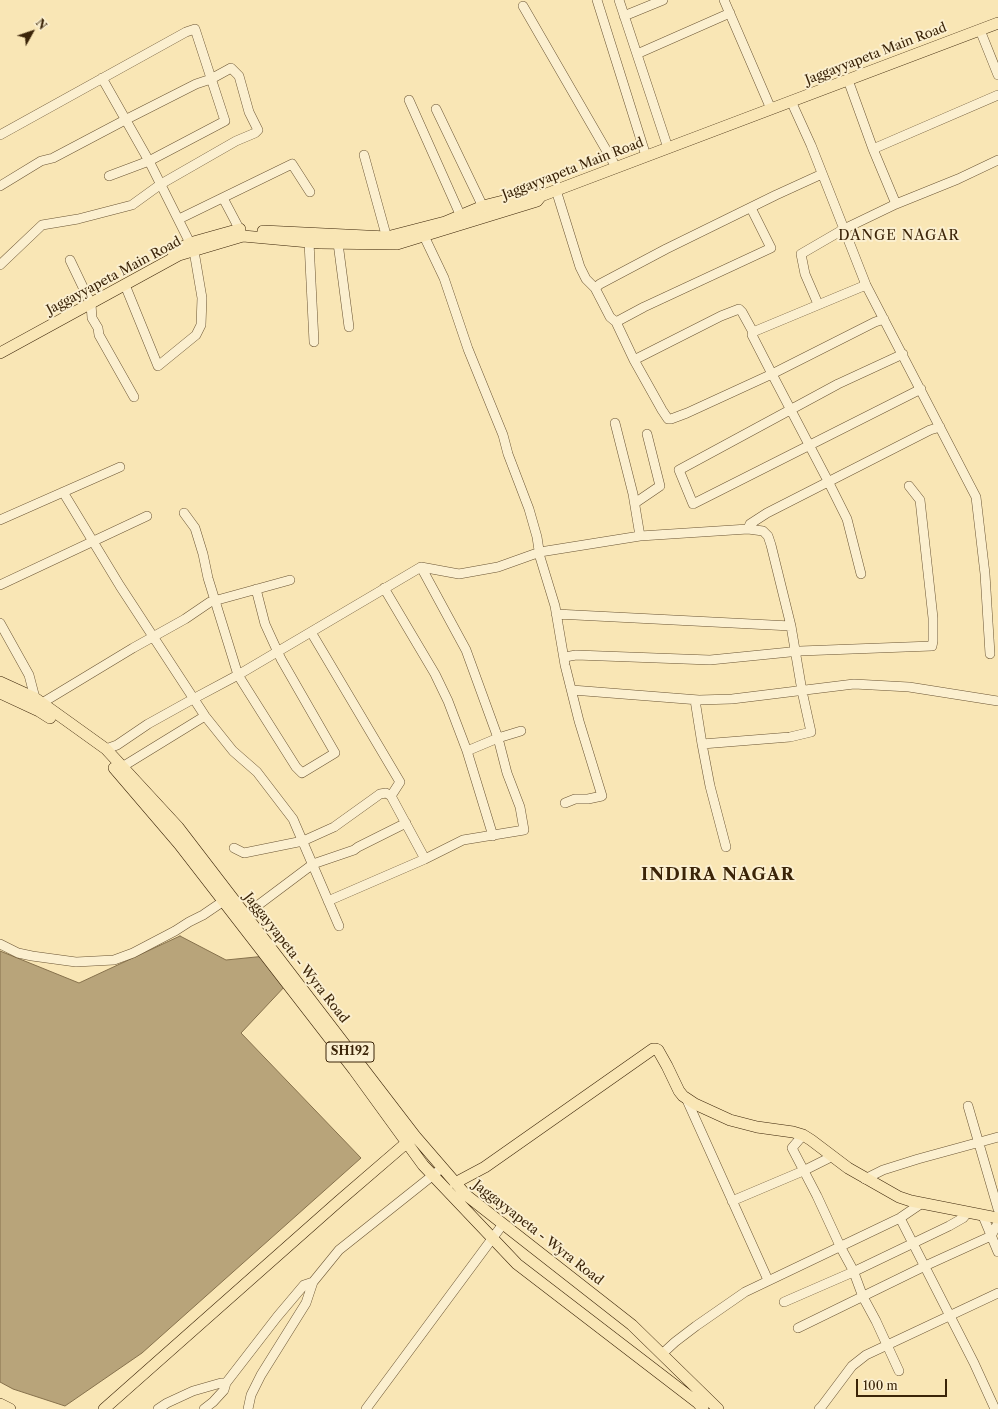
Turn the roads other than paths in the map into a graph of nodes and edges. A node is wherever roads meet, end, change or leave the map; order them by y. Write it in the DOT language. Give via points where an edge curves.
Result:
graph roads {
  1 [pos="597,0"];
  2 [pos="619,0"];
  3 [pos="662,0"];
  4 [pos="724,0"];
  5 [pos="523,6"];
  6 [pos="730,13"];
  7 [pos="624,16"];
  8 [pos="998,23"];
  9 [pos="980,30"];
  10 [pos="637,54"];
  11 [pos="998,75"];
  12 [pos="102,78"];
  13 [pos="211,79"];
  14 [pos="848,80"];
  15 [pos="998,94"];
  16 [pos="409,100"];
  17 [pos="791,101"];
  18 [pos="436,109"];
  19 [pos="771,109"];
  20 [pos="125,120"];
  21 [pos="0,135"];
  22 [pos="668,148"];
  23 [pos="873,149"];
  24 [pos="364,155"];
  25 [pos="646,156"];
  26 [pos="998,160"];
  27 [pos="149,161"];
  28 [pos="616,167"];
  29 [pos="822,174"];
  30 [pos="109,176"];
  31 [pos="161,184"];
  32 [pos="0,186"];
  33 [pos="556,190"];
  34 [pos="310,192"];
  35 [pos="223,198"];
  36 [pos="896,204"];
  37 [pos="751,208"];
  38 [pos="485,211"];
  39 [pos="179,219"];
  40 [pos="462,220"];
  41 [pos="844,229"];
  42 [pos="241,233"];
  43 [pos="424,236"];
  44 [pos="388,240"];
  45 [pos="309,242"];
  46 [pos="338,243"];
  47 [pos="192,247"];
  48 [pos="70,260"];
  49 [pos="0,265"];
  50 [pos="125,285"];
  51 [pos="866,285"];
  52 [pos="595,288"];
  53 [pos="89,301"];
  54 [pos="818,304"];
  55 [pos="884,319"];
  56 [pos="616,322"];
  57 [pos="349,327"];
  58 [pos="753,332"];
  59 [pos="314,342"];
  60 [pos="0,345"];
  61 [pos="0,353"];
  62 [pos="903,354"];
  63 [pos="634,360"];
  64 [pos="772,374"];
  65 [pos="921,389"];
  66 [pos="134,397"];
  67 [pos="790,410"];
  68 [pos="615,423"];
  69 [pos="940,427"];
  70 [pos="647,434"];
  71 [pos="809,446"];
  72 [pos="120,467"];
  73 [pos="828,481"];
  74 [pos="909,486"];
  75 [pos="63,492"];
  76 [pos="635,503"];
  77 [pos="184,513"];
  78 [pos="147,516"];
  79 [pos="0,520"];
  80 [pos="748,529"];
  81 [pos="640,536"];
  82 [pos="92,541"];
  83 [pos="540,552"];
  84 [pos="421,567"];
  85 [pos="861,574"];
  86 [pos="290,580"];
  87 [pos="0,585"];
  88 [pos="384,588"];
  89 [pos="256,589"];
  90 [pos="216,600"];
  91 [pos="556,614"];
  92 [pos="0,623"];
  93 [pos="791,626"];
  94 [pos="311,632"];
  95 [pos="152,637"];
  96 [pos="278,652"];
  97 [pos="794,652"];
  98 [pos="990,654"];
  99 [pos="565,657"];
  100 [pos="238,675"];
  101 [pos="0,682"];
  102 [pos="572,690"];
  103 [pos="802,691"];
  104 [pos="0,693"];
  105 [pos="193,699"];
  106 [pos="695,700"];
  107 [pos="38,701"];
  108 [pos="998,701"];
  109 [pos="205,716"];
  110 [pos="521,730"];
  111 [pos="498,738"];
  112 [pos="702,744"];
  113 [pos="106,749"];
  114 [pos="467,751"];
  115 [pos="122,767"];
  116 [pos="391,796"];
  117 [pos="565,803"];
  118 [pos="406,823"];
  119 [pos="493,836"];
  120 [pos="303,841"];
  121 [pos="726,847"];
  122 [pos="234,848"];
  123 [pos="425,859"];
  124 [pos="313,864"];
  125 [pos="227,898"];
  126 [pos="328,901"];
  127 [pos="245,915"];
  128 [pos="339,926"];
  129 [pos="0,944"];
  130 [pos="686,1098"];
  131 [pos="968,1106"];
  132 [pos="803,1135"];
  133 [pos="998,1137"];
  134 [pos="411,1139"];
  135 [pos="979,1142"];
  136 [pos="833,1156"];
  137 [pos="442,1168"];
  138 [pos="804,1171"];
  139 [pos="433,1175"];
  140 [pos="865,1179"];
  141 [pos="455,1183"];
  142 [pos="732,1201"];
  143 [pos="922,1203"];
  144 [pos="998,1209"];
  145 [pos="968,1212"];
  146 [pos="983,1216"];
  147 [pos="900,1218"];
  148 [pos="998,1218"];
  149 [pos="998,1223"];
  150 [pos="503,1224"];
  151 [pos="991,1236"];
  152 [pos="493,1238"];
  153 [pos="914,1243"];
  154 [pos="840,1248"];
  155 [pos="998,1252"];
  156 [pos="925,1266"];
  157 [pos="853,1272"];
  158 [pos="768,1280"];
  159 [pos="313,1282"];
  160 [pos="998,1293"];
  161 [pos="863,1297"];
  162 [pos="784,1302"];
  163 [pos="950,1316"];
  164 [pos="798,1328"];
  165 [pos="888,1346"];
  166 [pos="662,1354"];
  167 [pos="899,1370"];
  168 [pos="226,1383"];
  169 [pos="0,1404"];
  170 [pos="10,1409"];
  171 [pos="104,1409"];
  172 [pos="158,1409"];
  173 [pos="204,1409"];
  174 [pos="248,1409"];
  175 [pos="366,1409"];
  176 [pos="703,1409"];
  177 [pos="718,1409"];
  178 [pos="819,1409"];
  179 [pos="995,1409"];
  1 -- 25 [label="street"];
  2 -- 7 [label="street"];
  3 -- 7 [label="street"];
  4 -- 6 [label="street"];
  5 -- 28 [label="street"];
  6 -- 10 [label="street"];
  6 -- 19 [label="street"];
  7 -- 10 [label="street"];
  8 -- 9 [label="main road, Jaggayyapeta Main Road"];
  9 -- 11 [label="street"];
  9 -- 14 [label="main road, Jaggayyapeta Main Road"];
  10 -- 22 [label="street"];
  12 -- 13 [label="street" via="194,29"];
  12 -- 20 [label="street"];
  12 -- 21 [label="street"];
  13 -- 20 [label="street"];
  13 -- 27 [label="street" via="225,121"];
  13 -- 31 [label="street" via="231,68 238,76 249,112 258,130"];
  14 -- 17 [label="main road, Jaggayyapeta Main Road"];
  14 -- 23 [label="street"];
  15 -- 23 [label="street"];
  16 -- 40 [label="street"];
  17 -- 19 [label="main road, Jaggayyapeta Main Road"];
  17 -- 29 [label="street"];
  18 -- 38 [label="street"];
  19 -- 22 [label="main road, Jaggayyapeta Main Road"];
  20 -- 27 [label="street"];
  20 -- 32 [label="street" via="53,158 41,161"];
  22 -- 25 [label="main road, Jaggayyapeta Main Road"];
  23 -- 36 [label="street"];
  24 -- 44 [label="street"];
  25 -- 28 [label="main road, Jaggayyapeta Main Road"];
  26 -- 36 [label="street"];
  27 -- 30 [label="street"];
  27 -- 31 [label="street"];
  28 -- 33 [label="main road, Jaggayyapeta Main Road"];
  29 -- 37 [label="street"];
  29 -- 41 [label="street"];
  31 -- 39 [label="street"];
  31 -- 49 [label="street" via="132,205 42,225"];
  33 -- 38 [label="main road, Jaggayyapeta Main Road" via="542,196 535,193"];
  33 -- 52 [label="street" via="580,267 586,279"];
  34 -- 35 [label="street" via="292,164"];
  35 -- 39 [label="street"];
  35 -- 42 [label="street"];
  36 -- 41 [label="street"];
  37 -- 52 [label="street" via="666,249"];
  37 -- 56 [label="street" via="771,248"];
  38 -- 40 [label="main road"];
  39 -- 47 [label="street"];
  40 -- 43 [label="main road"];
  40 -- 44 [label="main road" via="445,222"];
  41 -- 51 [label="street"];
  41 -- 54 [label="street" via="801,254 805,274"];
  42 -- 44 [label="main road"];
  42 -- 45 [label="main road"];
  42 -- 47 [label="main road"];
  43 -- 44 [label="main road" via="397,244"];
  43 -- 83 [label="street" via="444,278 468,349 502,435 529,509"];
  44 -- 46 [label="main road"];
  45 -- 46 [label="main road"];
  45 -- 59 [label="street"];
  46 -- 57 [label="street"];
  47 -- 50 [label="main road, Jaggayyapeta Main Road"];
  47 -- 50 [label="street" via="202,298 201,325 196,335 158,366"];
  47 -- 53 [label="main road"];
  48 -- 53 [label="street"];
  50 -- 53 [label="main road, Jaggayyapeta Main Road"];
  51 -- 54 [label="street"];
  51 -- 55 [label="street"];
  52 -- 56 [label="street" via="610,317"];
  53 -- 60 [label="main road"];
  53 -- 61 [label="main road, Jaggayyapeta Main Road"];
  53 -- 66 [label="street" via="99,335"];
  54 -- 58 [label="street"];
  55 -- 62 [label="street"];
  55 -- 64 [label="street"];
  56 -- 63 [label="street"];
  58 -- 63 [label="street" via="742,312 737,309"];
  58 -- 64 [label="street" via="752,335"];
  62 -- 65 [label="street"];
  62 -- 67 [label="street"];
  63 -- 64 [label="street" via="668,419"];
  64 -- 67 [label="street"];
  65 -- 69 [label="street"];
  65 -- 71 [label="street"];
  67 -- 71 [label="street"];
  67 -- 71 [label="street" via="678,470 693,504"];
  68 -- 76 [label="street"];
  69 -- 73 [label="street"];
  69 -- 98 [label="street" via="976,497 985,574"];
  70 -- 76 [label="street" via="660,486"];
  71 -- 73 [label="street"];
  72 -- 75 [label="street"];
  73 -- 80 [label="street" via="767,513 750,524"];
  73 -- 85 [label="street" via="847,519"];
  74 -- 97 [label="street" via="920,500 933,618 932,646"];
  75 -- 79 [label="street"];
  75 -- 82 [label="street"];
  76 -- 81 [label="street"];
  77 -- 90 [label="street" via="195,528"];
  78 -- 82 [label="street"];
  80 -- 81 [label="street"];
  80 -- 93 [label="street" via="762,531 768,536"];
  81 -- 83 [label="street"];
  82 -- 87 [label="street"];
  82 -- 95 [label="street"];
  83 -- 84 [label="street" via="498,567 459,574"];
  83 -- 91 [label="street"];
  84 -- 88 [label="street"];
  84 -- 111 [label="street" via="466,650"];
  86 -- 89 [label="street"];
  88 -- 94 [label="street"];
  88 -- 114 [label="street" via="435,674"];
  89 -- 90 [label="street"];
  89 -- 96 [label="street" via="265,624"];
  90 -- 95 [label="street"];
  90 -- 100 [label="street"];
  91 -- 93 [label="street"];
  91 -- 99 [label="street"];
  92 -- 107 [label="street" via="29,675"];
  93 -- 97 [label="street"];
  94 -- 96 [label="street"];
  94 -- 116 [label="street" via="400,782"];
  95 -- 105 [label="street"];
  95 -- 107 [label="street"];
  96 -- 100 [label="street"];
  96 -- 100 [label="street" via="335,753 302,773"];
  97 -- 99 [label="street" via="710,660 576,655"];
  97 -- 103 [label="street"];
  99 -- 102 [label="street"];
  100 -- 105 [label="street"];
  101 -- 107 [label="main road, Jaggayyapeta - Wyra Road / SH192"];
  102 -- 106 [label="street"];
  102 -- 117 [label="street" via="602,796 575,799"];
  103 -- 106 [label="street" via="732,699"];
  103 -- 108 [label="street" via="854,684 909,687"];
  103 -- 112 [label="street" via="811,732 790,738"];
  104 -- 125 [label="main road, SH192" via="39,711 103,755"];
  105 -- 109 [label="street"];
  105 -- 113 [label="street" via="117,745"];
  106 -- 112 [label="street"];
  107 -- 113 [label="main road, Jaggayyapeta - Wyra Road / SH192"];
  109 -- 115 [label="street"];
  109 -- 120 [label="street" via="233,751 257,772 293,819"];
  110 -- 111 [label="street"];
  111 -- 114 [label="street"];
  111 -- 119 [label="street" via="507,773 520,806 524,830"];
  112 -- 121 [label="street"];
  113 -- 115 [label="main road, Jaggayyapeta - Wyra Road / SH192"];
  114 -- 119 [label="street"];
  115 -- 125 [label="main road, Jaggayyapeta - Wyra Road / SH192" via="178,827"];
  116 -- 118 [label="street"];
  116 -- 120 [label="street" via="386,793 380,794 334,827"];
  118 -- 123 [label="street"];
  118 -- 124 [label="street" via="354,850"];
  119 -- 123 [label="street" via="463,840"];
  120 -- 122 [label="street" via="244,853"];
  120 -- 124 [label="street"];
  123 -- 126 [label="street"];
  124 -- 126 [label="street"];
  124 -- 127 [label="street"];
  125 -- 127 [label="main road, Jaggayyapeta - Wyra Road / SH192"];
  125 -- 129 [label="street" via="175,931 114,960 76,962 32,956 18,953"];
  125 -- 134 [label="main road, SH192" via="354,1070"];
  126 -- 128 [label="street"];
  127 -- 134 [label="main road, Jaggayyapeta - Wyra Road / SH192"];
  130 -- 132 [label="main road" via="730,1120"];
  130 -- 141 [label="main road" via="679,1091 658,1050 654,1049 485,1167"];
  130 -- 142 [label="street"];
  131 -- 135 [label="street"];
  132 -- 136 [label="main road"];
  132 -- 138 [label="street" via="792,1148"];
  133 -- 135 [label="street"];
  134 -- 137 [label="main road, Jaggayyapeta - Wyra Road / SH192"];
  134 -- 139 [label="main road, SH192" via="423,1165"];
  134 -- 171 [label="main road"];
  135 -- 140 [label="street" via="884,1170"];
  135 -- 144 [label="street"];
  136 -- 138 [label="street"];
  136 -- 140 [label="main road"];
  137 -- 139 [label="street"];
  137 -- 141 [label="main road, Jaggayyapeta - Wyra Road / SH192"];
  138 -- 142 [label="street"];
  138 -- 154 [label="street"];
  139 -- 152 [label="main road, SH192"];
  139 -- 159 [label="street" via="339,1250"];
  140 -- 143 [label="main road" via="899,1198"];
  141 -- 150 [label="main road, Jaggayyapeta - Wyra Road / SH192"];
  142 -- 158 [label="street"];
  143 -- 145 [label="main road"];
  143 -- 147 [label="street"];
  145 -- 146 [label="main road"];
  145 -- 153 [label="street" via="963,1218"];
  146 -- 148 [label="main road"];
  146 -- 151 [label="street"];
  147 -- 153 [label="street"];
  147 -- 154 [label="street"];
  149 -- 151 [label="street"];
  150 -- 152 [label="street"];
  150 -- 166 [label="main road, Jaggayyapeta - Wyra Road / SH192" via="632,1325"];
  151 -- 155 [label="street"];
  151 -- 156 [label="street"];
  152 -- 175 [label="street"];
  152 -- 176 [label="main road, SH192" via="518,1264"];
  153 -- 156 [label="street"];
  153 -- 157 [label="street"];
  154 -- 157 [label="street"];
  154 -- 158 [label="street"];
  156 -- 161 [label="street"];
  156 -- 163 [label="street"];
  157 -- 161 [label="street"];
  157 -- 162 [label="street"];
  158 -- 166 [label="street" via="745,1292 696,1326"];
  159 -- 168 [label="street" via="304,1285"];
  159 -- 174 [label="street" via="306,1303 261,1376"];
  160 -- 163 [label="street"];
  161 -- 164 [label="street"];
  161 -- 165 [label="street"];
  163 -- 165 [label="street"];
  163 -- 179 [label="street"];
  165 -- 167 [label="street"];
  165 -- 178 [label="street" via="866,1355 852,1366"];
  166 -- 177 [label="main road, Jaggayyapeta - Wyra Road / SH192"];
  168 -- 172 [label="street" via="193,1391"];
  168 -- 173 [label="street" via="224,1390 214,1402"];
  169 -- 170 [label="main road"];
}
